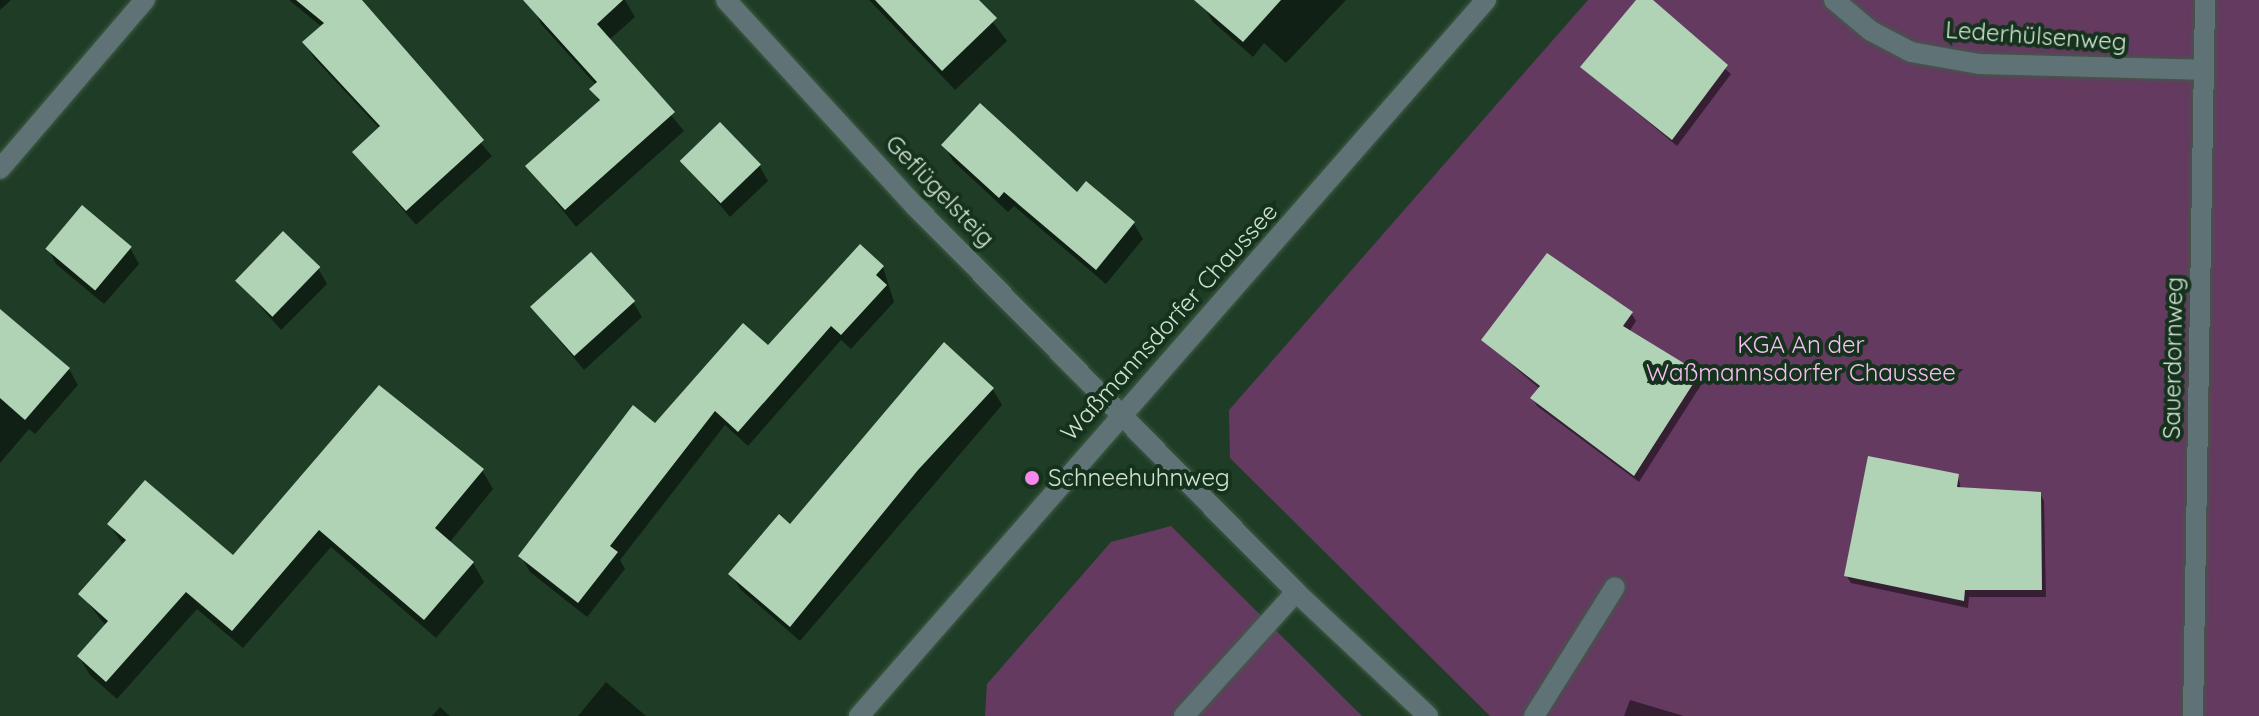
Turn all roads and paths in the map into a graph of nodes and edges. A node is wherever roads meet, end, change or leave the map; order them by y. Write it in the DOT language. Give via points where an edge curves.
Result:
graph roads {
  1 [pos="145,0"];
  2 [pos="726,0"];
  3 [pos="1486,0"];
  4 [pos="1834,0"];
  5 [pos="2205,0"];
  6 [pos="2202,70"];
  7 [pos="0,169"];
  8 [pos="1124,413"];
  9 [pos="1615,587"];
  10 [pos="1296,592"];
  11 [pos="859,716"];
  12 [pos="1184,716"];
  13 [pos="1428,716"];
  14 [pos="1534,716"];
  15 [pos="2193,716"];
  1 -- 7 [label="street"];
  2 -- 8 [label="street, Geflügelsteig" via="916,207"];
  3 -- 8 [label="street, Waßmannsdorfer Chaussee"];
  4 -- 6 [label="street, Lederhülsenweg" via="1871,31 1911,52 1979,64"];
  5 -- 6 [label="street, Sauerdornweg"];
  6 -- 15 [label="street, Sauerdornweg"];
  8 -- 10 [label="street"];
  8 -- 11 [label="street, Waßmannsdorfer Chaussee"];
  9 -- 14 [label="street"];
  10 -- 12 [label="street"];
  10 -- 13 [label="street"];
}
